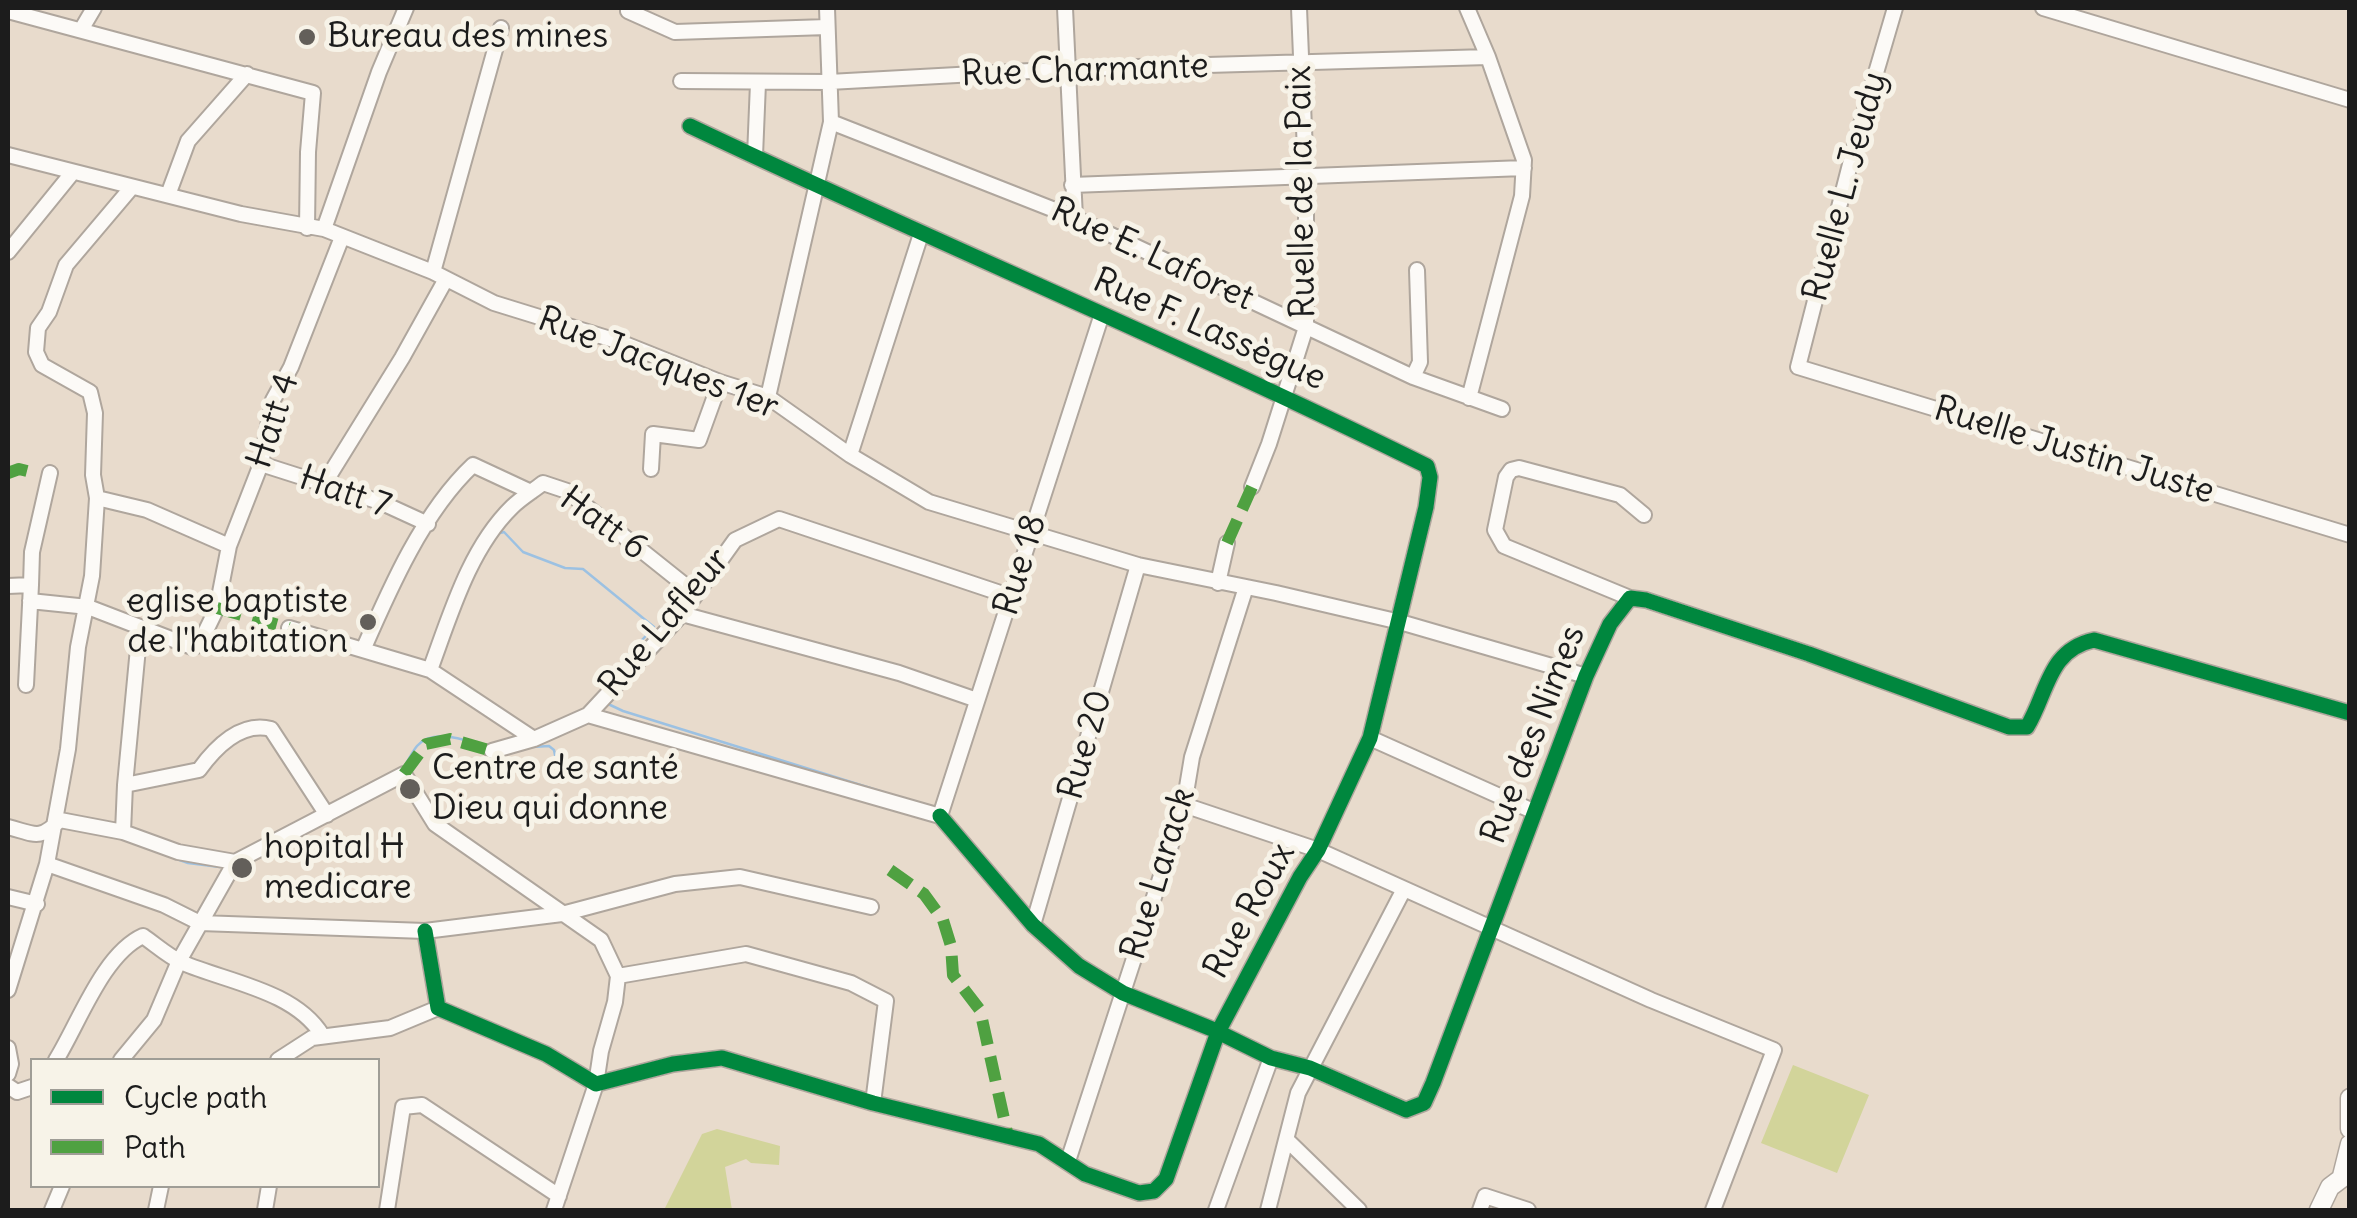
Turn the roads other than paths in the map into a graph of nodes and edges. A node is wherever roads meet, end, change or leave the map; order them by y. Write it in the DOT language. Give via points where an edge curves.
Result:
graph roads {
  1 [pos="94,8"];
  2 [pos="406,8"];
  3 [pos="826,8"];
  4 [pos="1065,8"];
  5 [pos="1298,8"];
  6 [pos="1467,8"];
  7 [pos="1895,8"];
  8 [pos="2043,8"];
  9 [pos="8,11"];
  10 [pos="628,11"];
  11 [pos="36,12"];
  12 [pos="827,27"];
  13 [pos="501,28"];
  14 [pos="82,30"];
  15 [pos="1488,57"];
  16 [pos="1301,64"];
  17 [pos="1067,69"];
  18 [pos="247,74"];
  19 [pos="682,81"];
  20 [pos="830,82"];
  21 [pos="758,83"];
  22 [pos="2350,100"];
  23 [pos="831,122"];
  24 [pos="690,126"];
  25 [pos="8,155"];
  26 [pos="755,156"];
  27 [pos="1524,168"];
  28 [pos="74,172"];
  29 [pos="1306,176"];
  30 [pos="1072,184"];
  31 [pos="132,187"];
  32 [pos="818,187"];
  33 [pos="168,195"];
  34 [pos="1075,218"];
  35 [pos="307,228"];
  36 [pos="324,229"];
  37 [pos="921,234"];
  38 [pos="342,237"];
  39 [pos="8,252"];
  40 [pos="1417,270"];
  41 [pos="440,276"];
  42 [pos="1102,314"];
  43 [pos="1306,327"];
  44 [pos="1798,368"];
  45 [pos="1412,377"];
  46 [pos="720,382"];
  47 [pos="1284,395"];
  48 [pos="768,397"];
  49 [pos="1469,398"];
  50 [pos="1502,409"];
  51 [pos="850,455"];
  52 [pos="261,464"];
  53 [pos="651,469"];
  54 [pos="50,473"];
  55 [pos="324,484"];
  56 [pos="1252,487"];
  57 [pos="532,492"];
  58 [pos="97,498"];
  59 [pos="1644,515"];
  60 [pos="428,524"];
  61 [pos="1029,533"];
  62 [pos="2350,534"];
  63 [pos="1228,542"];
  64 [pos="228,546"];
  65 [pos="1138,565"];
  66 [pos="1218,583"];
  67 [pos="8,586"];
  68 [pos="1246,586"];
  69 [pos="30,594"];
  70 [pos="696,594"];
  71 [pos="1012,597"];
  72 [pos="1630,598"];
  73 [pos="88,606"];
  74 [pos="682,614"];
  75 [pos="1400,622"];
  76 [pos="140,627"];
  77 [pos="289,628"];
  78 [pos="363,650"];
  79 [pos="430,670"];
  80 [pos="1586,676"];
  81 [pos="26,685"];
  82 [pos="976,700"];
  83 [pos="2350,713"];
  84 [pos="588,714"];
  85 [pos="1370,738"];
  86 [pos="534,739"];
  87 [pos="492,751"];
  88 [pos="125,785"];
  89 [pos="1184,805"];
  90 [pos="1534,812"];
  91 [pos="327,816"];
  92 [pos="940,816"];
  93 [pos="8,827"];
  94 [pos="52,828"];
  95 [pos="124,832"];
  96 [pos="1318,850"];
  97 [pos="235,862"];
  98 [pos="48,864"];
  99 [pos="1403,891"];
  100 [pos="8,897"];
  101 [pos="37,904"];
  102 [pos="871,907"];
  103 [pos="562,914"];
  104 [pos="200,924"];
  105 [pos="1034,925"];
  106 [pos="1493,927"];
  107 [pos="425,930"];
  108 [pos="179,961"];
  109 [pos="618,976"];
  110 [pos="8,990"];
  111 [pos="1123,993"];
  112 [pos="438,1008"];
  113 [pos="1218,1032"];
  114 [pos="322,1035"];
  115 [pos="8,1048"];
  116 [pos="57,1058"];
  117 [pos="123,1058"];
  118 [pos="283,1058"];
  119 [pos="1271,1058"];
  120 [pos="1310,1068"];
  121 [pos="8,1074"];
  122 [pos="596,1084"];
  123 [pos="2350,1098"];
  124 [pos="872,1104"];
  125 [pos="2350,1129"];
  126 [pos="1287,1140"];
  127 [pos="2350,1144"];
  128 [pos="1068,1161"];
  129 [pos="2346,1174"];
  130 [pos="556,1203"];
  131 [pos="386,1210"];
  132 [pos="1216,1210"];
  133 [pos="1268,1210"];
  134 [pos="1359,1210"];
  135 [pos="1480,1210"];
  136 [pos="1528,1210"];
  137 [pos="1713,1210"];
  138 [pos="2320,1210"];
  1 -- 14 [label="street"];
  2 -- 36 [label="street"];
  3 -- 12 [label="street"];
  4 -- 17 [label="street"];
  5 -- 16 [label="street, Ruelle de la Paix"];
  6 -- 15 [label="street"];
  7 -- 44 [label="street, Ruelle L. Jeudy"];
  8 -- 22 [label="street"];
  9 -- 11 [label="street"];
  10 -- 12 [label="street" via="675,32"];
  11 -- 14 [label="street"];
  12 -- 20 [label="street"];
  13 -- 41 [label="street"];
  14 -- 18 [label="street"];
  15 -- 16 [label="street, Rue Charmante"];
  15 -- 27 [label="street"];
  16 -- 17 [label="street, Rue Charmante"];
  16 -- 29 [label="street, Ruelle de la Paix"];
  17 -- 20 [label="street, Rue Charmante"];
  17 -- 30 [label="street"];
  18 -- 33 [label="street" via="188,142"];
  18 -- 35 [label="street" via="313,93"];
  19 -- 21 [label="street, Rue Charmante"];
  20 -- 21 [label="street, Rue Charmante"];
  20 -- 23 [label="street"];
  21 -- 26 [label="street"];
  23 -- 32 [label="street"];
  23 -- 34 [label="street, Rue E. Laforet"];
  24 -- 26 [label="street, Rue F. Lassègue"];
  25 -- 28 [label="street, Rue Jacques 1er"];
  26 -- 32 [label="street, Rue F. Lassègue"];
  27 -- 29 [label="street"];
  27 -- 49 [label="street"];
  28 -- 31 [label="street, Rue Jacques 1er"];
  28 -- 39 [label="street"];
  29 -- 30 [label="street"];
  29 -- 43 [label="street, Ruelle de la Paix"];
  30 -- 34 [label="street"];
  31 -- 33 [label="street, Rue Jacques 1er"];
  31 -- 58 [label="street" via="66,266 38,328 42,365 90,392"];
  32 -- 37 [label="street, Rue F. Lassègue"];
  32 -- 48 [label="street"];
  33 -- 35 [label="street, Rue Jacques 1er"];
  34 -- 43 [label="street, Rue E. Laforet"];
  35 -- 36 [label="street, Rue Jacques 1er"];
  36 -- 38 [label="street, Rue Jacques 1er"];
  37 -- 42 [label="street, Rue F. Lassègue"];
  37 -- 51 [label="street"];
  38 -- 41 [label="street, Rue Jacques 1er"];
  38 -- 52 [label="street, Hatt 4" via="273,400"];
  40 -- 45 [label="street" via="1420,362"];
  41 -- 46 [label="street, Rue Jacques 1er" via="494,303"];
  41 -- 55 [label="street" via="402,358"];
  42 -- 47 [label="street, Rue F. Lassègue"];
  42 -- 61 [label="street, Rue 18"];
  43 -- 45 [label="street, Rue E. Laforet"];
  43 -- 47 [label="street, Ruelle de la Paix"];
  44 -- 62 [label="street, Ruelle Justin Juste"];
  45 -- 49 [label="street, Rue E. Laforet"];
  46 -- 48 [label="street, Rue Jacques 1er"];
  46 -- 53 [label="street" via="699,440 653,434"];
  47 -- 56 [label="street, Ruelle de la Paix"];
  47 -- 75 [label="street, Rue F. Lassègue" via="1429,470"];
  48 -- 51 [label="street, Rue Jacques 1er"];
  49 -- 50 [label="street, Rue E. Laforet"];
  51 -- 61 [label="street, Rue Jacques 1er" via="929,502"];
  52 -- 55 [label="street, Hatt 7"];
  52 -- 64 [label="street, Hatt 4"];
  54 -- 69 [label="street"];
  55 -- 60 [label="street, Hatt 7"];
  57 -- 60 [label="street" via="473,465"];
  57 -- 70 [label="street, Hatt 6" via="544,483 567,491"];
  57 -- 79 [label="street, Hatt 6" via="486,542"];
  58 -- 64 [label="street" via="147,510"];
  58 -- 73 [label="street"];
  59 -- 72 [label="street" via="1620,495 1519,468 1506,478 1495,530 1504,546"];
  60 -- 78 [label="street"];
  61 -- 65 [label="street, Rue Jacques 1er"];
  61 -- 71 [label="street, Rue 18"];
  63 -- 66 [label="street"];
  64 -- 76 [label="street, Hatt 4" via="216,608 199,645"];
  65 -- 66 [label="street, Rue Jacques 1er"];
  65 -- 105 [label="street, Rue 20"];
  66 -- 68 [label="street, Rue Jacques 1er"];
  67 -- 69 [label="street"];
  68 -- 75 [label="street, Rue Jacques 1er"];
  68 -- 89 [label="street, Rue Larack" via="1192,757"];
  69 -- 73 [label="street"];
  69 -- 81 [label="street"];
  70 -- 71 [label="street, Rue Lafleur" via="735,540 779,518"];
  70 -- 74 [label="street, Rue Lafleur"];
  71 -- 82 [label="street, Rue 18"];
  72 -- 80 [label="street, Rue des Nimes"];
  72 -- 83 [label="street, Rue des Nimes" via="2009,727 2027,726 2053,666 2077,644 2094,640"];
  73 -- 76 [label="street"];
  73 -- 94 [label="street"];
  74 -- 82 [label="street"];
  74 -- 84 [label="street, Rue Lafleur"];
  75 -- 80 [label="street, Rue Jacques 1er"];
  75 -- 85 [label="street, Rue Roux"];
  76 -- 88 [label="street"];
  77 -- 78 [label="street"];
  78 -- 79 [label="street"];
  79 -- 86 [label="street"];
  80 -- 90 [label="street, Rue des Nimes"];
  82 -- 92 [label="street, Rue 18"];
  84 -- 86 [label="street, Rue Lafleur"];
  84 -- 92 [label="street"];
  85 -- 90 [label="street"];
  85 -- 96 [label="street, Rue Roux"];
  86 -- 87 [label="street, Rue Lafleur"];
  88 -- 91 [label="street" via="199,770 236,734 262,726 271,728"];
  88 -- 95 [label="street"];
  89 -- 96 [label="street"];
  89 -- 111 [label="street, Rue Larack"];
  90 -- 106 [label="street, Rue des Nimes"];
  91 -- 97 [label="street"];
  91 -- 103 [label="street" via="404,774 435,824"];
  92 -- 105 [label="street, Rue des Nimes"];
  93 -- 94 [label="street" via="39,835"];
  94 -- 95 [label="street" via="60,820"];
  94 -- 98 [label="street"];
  95 -- 97 [label="street" via="178,852"];
  96 -- 99 [label="street"];
  96 -- 113 [label="street, Rue Roux"];
  97 -- 104 [label="street"];
  98 -- 101 [label="street"];
  98 -- 104 [label="street"];
  99 -- 106 [label="street"];
  99 -- 120 [label="street"];
  100 -- 101 [label="street"];
  101 -- 110 [label="street"];
  102 -- 103 [label="street" via="740,877 675,884"];
  103 -- 107 [label="street"];
  103 -- 109 [label="street" via="601,940"];
  104 -- 107 [label="street"];
  104 -- 108 [label="street"];
  105 -- 111 [label="street, Rue des Nimes" via="1079,966"];
  106 -- 120 [label="street, Rue des Nimes" via="1424,1103 1406,1110"];
  106 -- 137 [label="street" via="1774,1050"];
  107 -- 112 [label="street"];
  108 -- 114 [label="street" via="311,1017"];
  108 -- 116 [label="street" via="143,936 127,943"];
  108 -- 117 [label="street" via="154,1020"];
  109 -- 122 [label="street"];
  109 -- 124 [label="street" via="746,954 851,983 886,1001"];
  111 -- 113 [label="street, Rue des Nimes"];
  111 -- 128 [label="street, Rue Larack"];
  112 -- 114 [label="street" via="390,1028"];
  112 -- 122 [label="street" via="546,1054"];
  113 -- 119 [label="street, Rue des Nimes"];
  113 -- 128 [label="street, Rue Roux" via="1166,1179 1154,1191 1139,1194"];
  114 -- 118 [label="street"];
  115 -- 121 [label="street"];
  119 -- 120 [label="street, Rue des Nimes"];
  119 -- 132 [label="street"];
  120 -- 126 [label="street"];
  122 -- 124 [label="street" via="722,1058"];
  122 -- 130 [label="street"];
  123 -- 125 [label="main road"];
  124 -- 128 [label="street" via="1039,1144"];
  126 -- 133 [label="street"];
  126 -- 134 [label="street"];
  127 -- 129 [label="main road"];
  129 -- 138 [label="main road" via="2330,1187"];
  130 -- 131 [label="street" via="422,1105 403,1107"];
  135 -- 136 [label="street" via="1485,1196"];
}
